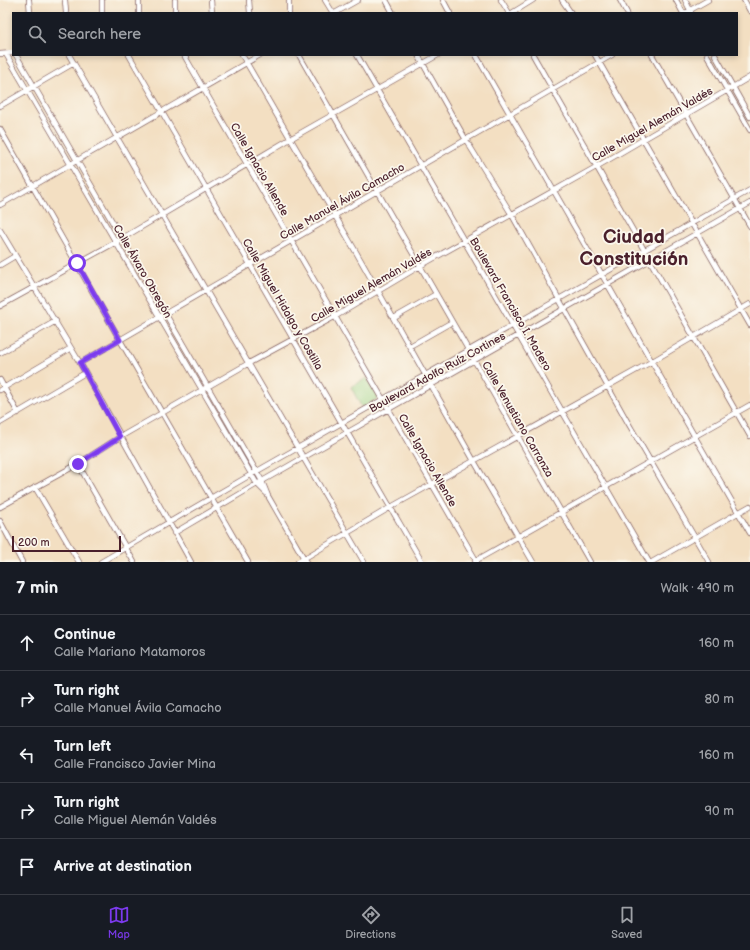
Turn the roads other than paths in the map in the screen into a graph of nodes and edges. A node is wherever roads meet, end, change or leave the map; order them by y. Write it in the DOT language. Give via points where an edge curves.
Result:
graph roads {
  1 [pos="29,0"];
  2 [pos="65,0"];
  3 [pos="102,0"];
  4 [pos="139,0"];
  5 [pos="175,0"];
  6 [pos="212,0"];
  7 [pos="249,0"];
  8 [pos="289,0"];
  9 [pos="325,0"];
  10 [pos="358,0"];
  11 [pos="386,0"];
  12 [pos="443,0"];
  13 [pos="501,0"];
  14 [pos="533,0"];
  15 [pos="562,0"];
  16 [pos="620,0"];
  17 [pos="676,0"];
  18 [pos="685,0"];
  19 [pos="708,0"];
  20 [pos="744,0"];
  21 [pos="750,11"];
  22 [pos="30,12"];
  23 [pos="66,12"];
  24 [pos="102,12"];
  25 [pos="139,12"];
  26 [pos="175,12"];
  27 [pos="212,12"];
  28 [pos="250,12"];
  29 [pos="289,12"];
  30 [pos="333,12"];
  31 [pos="336,12"];
  32 [pos="392,12"];
  33 [pos="449,12"];
  34 [pos="509,12"];
  35 [pos="512,12"];
  36 [pos="570,12"];
  37 [pos="626,12"];
  38 [pos="688,12"];
  39 [pos="12,53"];
  40 [pos="0,54"];
  41 [pos="6,54"];
  42 [pos="17,56"];
  43 [pos="70,56"];
  44 [pos="130,56"];
  45 [pos="185,56"];
  46 [pos="243,56"];
  47 [pos="258,56"];
  48 [pos="300,56"];
  49 [pos="358,56"];
  50 [pos="419,56"];
  51 [pos="436,56"];
  52 [pos="477,56"];
  53 [pos="534,56"];
  54 [pos="596,56"];
  55 [pos="610,56"];
  56 [pos="653,56"];
  57 [pos="708,56"];
  58 [pos="716,56"];
  59 [pos="600,62"];
  60 [pos="74,63"];
  61 [pos="247,63"];
  62 [pos="423,63"];
  63 [pos="750,77"];
  64 [pos="34,86"];
  65 [pos="733,87"];
  66 [pos="203,88"];
  67 [pos="27,90"];
  68 [pos="377,90"];
  69 [pos="554,90"];
  70 [pos="727,90"];
  71 [pos="0,106"];
  72 [pos="161,112"];
  73 [pos="333,114"];
  74 [pos="686,114"];
  75 [pos="510,115"];
  76 [pos="750,118"];
  77 [pos="0,129"];
  78 [pos="750,130"];
  79 [pos="117,137"];
  80 [pos="290,139"];
  81 [pos="643,139"];
  82 [pos="466,140"];
  83 [pos="77,160"];
  84 [pos="70,164"];
  85 [pos="247,164"];
  86 [pos="421,166"];
  87 [pos="596,167"];
  88 [pos="32,186"];
  89 [pos="206,189"];
  90 [pos="376,190"];
  91 [pos="750,190"];
  92 [pos="554,191"];
  93 [pos="734,200"];
  94 [pos="750,203"];
  95 [pos="0,205"];
  96 [pos="740,208"];
  97 [pos="162,215"];
  98 [pos="334,215"];
  99 [pos="512,215"];
  100 [pos="692,224"];
  101 [pos="750,226"];
  102 [pos="0,230"];
  103 [pos="697,232"];
  104 [pos="122,238"];
  105 [pos="291,240"];
  106 [pos="116,242"];
  107 [pos="465,242"];
  108 [pos="644,251"];
  109 [pos="15,256"];
  110 [pos="649,259"];
  111 [pos="77,263"];
  112 [pos="0,265"];
  113 [pos="250,265"];
  114 [pos="420,266"];
  115 [pos="602,276"];
  116 [pos="607,284"];
  117 [pos="34,286"];
  118 [pos="206,290"];
  119 [pos="379,291"];
  120 [pos="436,294"];
  121 [pos="559,300"];
  122 [pos="750,304"];
  123 [pos="0,306"];
  124 [pos="564,309"];
  125 [pos="741,309"];
  126 [pos="166,314"];
  127 [pos="336,316"];
  128 [pos="160,317"];
  129 [pos="394,318"];
  130 [pos="56,321"];
  131 [pos="452,322"];
  132 [pos="750,325"];
  133 [pos="513,326"];
  134 [pos="518,336"];
  135 [pos="694,337"];
  136 [pos="120,340"];
  137 [pos="292,340"];
  138 [pos="410,346"];
  139 [pos="71,348"];
  140 [pos="469,352"];
  141 [pos="0,353"];
  142 [pos="474,360"];
  143 [pos="651,362"];
  144 [pos="80,363"];
  145 [pos="249,363"];
  146 [pos="85,373"];
  147 [pos="426,376"];
  148 [pos="0,380"];
  149 [pos="608,385"];
  150 [pos="431,386"];
  151 [pos="208,387"];
  152 [pos="2,388"];
  153 [pos="203,390"];
  154 [pos="384,400"];
  155 [pos="750,406"];
  156 [pos="389,409"];
  157 [pos="562,411"];
  158 [pos="18,413"];
  159 [pos="163,413"];
  160 [pos="737,413"];
  161 [pos="0,423"];
  162 [pos="341,424"];
  163 [pos="347,433"];
  164 [pos="518,436"];
  165 [pos="750,436"];
  166 [pos="120,437"];
  167 [pos="694,437"];
  168 [pos="298,449"];
  169 [pos="303,458"];
  170 [pos="651,461"];
  171 [pos="474,462"];
  172 [pos="78,464"];
  173 [pos="257,472"];
  174 [pos="252,474"];
  175 [pos="262,481"];
  176 [pos="257,484"];
  177 [pos="432,485"];
  178 [pos="35,487"];
  179 [pos="606,488"];
  180 [pos="268,496"];
  181 [pos="212,497"];
  182 [pos="750,506"];
  183 [pos="217,507"];
  184 [pos="391,507"];
  185 [pos="0,508"];
  186 [pos="561,512"];
  187 [pos="738,513"];
  188 [pos="0,521"];
  189 [pos="168,523"];
  190 [pos="174,533"];
  191 [pos="347,533"];
  192 [pos="750,533"];
  193 [pos="518,538"];
  194 [pos="695,538"];
  195 [pos="126,548"];
  196 [pos="305,560"];
  197 [pos="22,562"];
  198 [pos="79,562"];
  199 [pos="101,562"];
  200 [pos="134,562"];
  201 [pos="191,562"];
  202 [pos="248,562"];
  203 [pos="298,562"];
  204 [pos="364,562"];
  205 [pos="422,562"];
  206 [pos="476,562"];
  207 [pos="533,562"];
  208 [pos="590,562"];
  209 [pos="649,562"];
  210 [pos="652,562"];
  211 [pos="709,562"];
  1 -- 22 [label="street"];
  2 -- 23 [label="street"];
  3 -- 24 [label="street"];
  4 -- 25 [label="street"];
  5 -- 26 [label="street"];
  6 -- 27 [label="street"];
  7 -- 28 [label="street"];
  8 -- 29 [label="street"];
  9 -- 30 [label="street"];
  10 -- 31 [label="street"];
  11 -- 32 [label="street"];
  12 -- 33 [label="street"];
  13 -- 34 [label="street"];
  14 -- 35 [label="street"];
  15 -- 36 [label="street"];
  16 -- 37 [label="street"];
  17 -- 38 [label="street"];
  18 -- 38 [label="street"];
  19 -- 38 [label="street"];
  20 -- 21 [label="street"];
  39 -- 41 [label="street"];
  40 -- 41 [label="street"];
  41 -- 67 [label="street, Calle Álvaro Obregón"];
  42 -- 64 [label="street, Calle Álvaro Obregón"];
  43 -- 60 [label="street"];
  44 -- 72 [label="street, Calle Miguel Hidalgo y Costilla"];
  45 -- 66 [label="street, Calle Ignacio Allende"];
  46 -- 61 [label="street"];
  47 -- 61 [label="street"];
  48 -- 73 [label="street, Calle Venustiano Carranza"];
  49 -- 68 [label="street, Boulevard Francisco I. Madero"];
  50 -- 62 [label="street"];
  51 -- 62 [label="street"];
  52 -- 75 [label="street"];
  53 -- 69 [label="street"];
  54 -- 59 [label="street"];
  55 -- 59 [label="street, Calle Manuel Ávila Camacho"];
  56 -- 74 [label="street"];
  57 -- 70 [label="street"];
  58 -- 65 [label="street"];
  59 -- 69 [label="street, Calle Manuel Ávila Camacho"];
  59 -- 81 [label="street"];
  60 -- 64 [label="street"];
  60 -- 79 [label="street"];
  61 -- 66 [label="street"];
  61 -- 80 [label="street"];
  62 -- 68 [label="street"];
  62 -- 82 [label="street"];
  63 -- 65 [label="street, Calle Miguel Alemán Valdés"];
  64 -- 67 [label="street"];
  64 -- 83 [label="street, Calle Álvaro Obregón"];
  65 -- 70 [label="street, Calle Miguel Alemán Valdés"];
  65 -- 76 [label="street"];
  66 -- 72 [label="street"];
  66 -- 85 [label="street, Calle Ignacio Allende"];
  67 -- 71 [label="street"];
  67 -- 84 [label="street, Calle Álvaro Obregón"];
  68 -- 73 [label="street"];
  68 -- 86 [label="street, Boulevard Francisco I. Madero"];
  69 -- 75 [label="street, Calle Manuel Ávila Camacho"];
  69 -- 87 [label="street"];
  70 -- 74 [label="street, Calle Miguel Alemán Valdés"];
  70 -- 78 [label="street"];
  72 -- 79 [label="street"];
  72 -- 89 [label="street, Calle Miguel Hidalgo y Costilla"];
  73 -- 80 [label="street"];
  73 -- 90 [label="street, Calle Venustiano Carranza"];
  74 -- 81 [label="street, Calle Miguel Alemán Valdés"];
  74 -- 93 [label="street"];
  75 -- 82 [label="street, Calle Manuel Ávila Camacho"];
  75 -- 92 [label="street"];
  77 -- 88 [label="street"];
  79 -- 83 [label="street"];
  79 -- 97 [label="street"];
  80 -- 85 [label="street"];
  80 -- 98 [label="street"];
  81 -- 87 [label="street, Calle Miguel Alemán Valdés"];
  81 -- 100 [label="street"];
  82 -- 86 [label="street, Calle Manuel Ávila Camacho"];
  82 -- 99 [label="street"];
  83 -- 84 [label="street"];
  83 -- 104 [label="street, Calle Álvaro Obregón"];
  84 -- 88 [label="street"];
  84 -- 106 [label="street, Calle Álvaro Obregón"];
  85 -- 89 [label="street"];
  85 -- 105 [label="street, Calle Ignacio Allende"];
  86 -- 90 [label="street, Calle Manuel Ávila Camacho"];
  86 -- 107 [label="street, Boulevard Francisco I. Madero"];
  87 -- 92 [label="street, Calle Miguel Alemán Valdés"];
  87 -- 108 [label="street"];
  88 -- 95 [label="street"];
  88 -- 111 [label="street"];
  89 -- 97 [label="street"];
  89 -- 113 [label="street, Calle Miguel Hidalgo y Costilla"];
  90 -- 98 [label="street, Calle Manuel Ávila Camacho"];
  90 -- 114 [label="street, Calle Venustiano Carranza"];
  91 -- 93 [label="street, Boulevard Adolfo Ruíz Cortines"];
  92 -- 99 [label="street, Calle Miguel Alemán Valdés"];
  92 -- 115 [label="street"];
  93 -- 96 [label="street"];
  93 -- 100 [label="street, Boulevard Adolfo Ruíz Cortines"];
  94 -- 96 [label="street, Boulevard Adolfo Ruíz Cortines"];
  96 -- 101 [label="street"];
  96 -- 103 [label="street, Boulevard Adolfo Ruíz Cortines"];
  97 -- 104 [label="street"];
  97 -- 118 [label="street"];
  98 -- 105 [label="street, Calle Manuel Ávila Camacho"];
  98 -- 119 [label="street"];
  99 -- 107 [label="street, Calle Miguel Alemán Valdés"];
  99 -- 121 [label="street"];
  100 -- 103 [label="street"];
  100 -- 108 [label="street, Boulevard Adolfo Ruíz Cortines"];
  102 -- 109 [label="street"];
  103 -- 110 [label="street, Boulevard Adolfo Ruíz Cortines"];
  103 -- 125 [label="street"];
  104 -- 106 [label="street"];
  104 -- 126 [label="street, Calle Álvaro Obregón"];
  105 -- 113 [label="street, Calle Manuel Ávila Camacho"];
  105 -- 127 [label="street, Calle Ignacio Allende"];
  106 -- 111 [label="street"];
  106 -- 128 [label="street, Calle Álvaro Obregón"];
  107 -- 114 [label="street, Calle Miguel Alemán Valdés"];
  107 -- 133 [label="street, Boulevard Francisco I. Madero"];
  108 -- 110 [label="street"];
  108 -- 115 [label="street, Boulevard Adolfo Ruíz Cortines"];
  109 -- 112 [label="street"];
  109 -- 117 [label="street"];
  110 -- 116 [label="street, Boulevard Adolfo Ruíz Cortines"];
  110 -- 135 [label="street"];
  111 -- 117 [label="street"];
  111 -- 136 [label="street"];
  113 -- 118 [label="street, Calle Manuel Ávila Camacho"];
  113 -- 137 [label="street, Calle Miguel Hidalgo y Costilla"];
  114 -- 119 [label="street, Calle Miguel Alemán Valdés"];
  114 -- 120 [label="street, Calle Venustiano Carranza"];
  115 -- 116 [label="street"];
  115 -- 121 [label="street, Boulevard Adolfo Ruíz Cortines"];
  116 -- 124 [label="street, Boulevard Adolfo Ruíz Cortines"];
  116 -- 143 [label="street"];
  117 -- 123 [label="street"];
  117 -- 130 [label="street"];
  118 -- 126 [label="street, Calle Manuel Ávila Camacho"];
  118 -- 145 [label="street"];
  119 -- 127 [label="street, Calle Miguel Alemán Valdés"];
  119 -- 129 [label="street"];
  120 -- 129 [label="street"];
  120 -- 131 [label="street, Calle Venustiano Carranza"];
  121 -- 124 [label="street"];
  121 -- 133 [label="street, Boulevard Adolfo Ruíz Cortines"];
  122 -- 125 [label="street"];
  124 -- 134 [label="street, Boulevard Adolfo Ruíz Cortines"];
  124 -- 149 [label="street"];
  125 -- 132 [label="street"];
  125 -- 135 [label="street"];
  126 -- 128 [label="street, Calle Manuel Ávila Camacho"];
  126 -- 151 [label="street, Calle Álvaro Obregón"];
  127 -- 137 [label="street, Calle Miguel Alemán Valdés"];
  127 -- 154 [label="street, Calle Ignacio Allende"];
  128 -- 136 [label="street, Calle Manuel Ávila Camacho"];
  128 -- 153 [label="street, Calle Álvaro Obregón"];
  129 -- 138 [label="street"];
  130 -- 139 [label="street"];
  130 -- 141 [label="street"];
  131 -- 138 [label="street"];
  131 -- 140 [label="street, Calle Venustiano Carranza"];
  133 -- 134 [label="street, Boulevard Francisco I. Madero"];
  133 -- 140 [label="street, Boulevard Adolfo Ruíz Cortines"];
  134 -- 142 [label="street, Boulevard Adolfo Ruíz Cortines"];
  134 -- 157 [label="street, Boulevard Francisco I. Madero"];
  135 -- 143 [label="street"];
  135 -- 160 [label="street"];
  136 -- 144 [label="street, Calle Manuel Ávila Camacho"];
  136 -- 159 [label="street"];
  137 -- 145 [label="street, Calle Miguel Alemán Valdés"];
  137 -- 162 [label="street, Calle Miguel Hidalgo y Costilla"];
  138 -- 147 [label="street"];
  139 -- 144 [label="street"];
  139 -- 152 [label="street"];
  140 -- 142 [label="street, Calle Venustiano Carranza"];
  140 -- 147 [label="street, Boulevard Adolfo Ruíz Cortines"];
  142 -- 150 [label="street, Boulevard Adolfo Ruíz Cortines"];
  142 -- 164 [label="street, Calle Venustiano Carranza"];
  143 -- 149 [label="street"];
  143 -- 167 [label="street"];
  144 -- 146 [label="street"];
  145 -- 151 [label="street, Calle Miguel Alemán Valdés"];
  145 -- 168 [label="street"];
  146 -- 158 [label="street"];
  146 -- 166 [label="street"];
  147 -- 150 [label="street"];
  147 -- 154 [label="street, Boulevard Adolfo Ruíz Cortines"];
  148 -- 152 [label="street"];
  149 -- 157 [label="street"];
  149 -- 170 [label="street"];
  150 -- 156 [label="street, Boulevard Adolfo Ruíz Cortines"];
  150 -- 171 [label="street"];
  151 -- 153 [label="street, Calle Miguel Alemán Valdés"];
  151 -- 173 [label="street, Calle Álvaro Obregón"];
  152 -- 158 [label="street"];
  153 -- 159 [label="street, Calle Miguel Alemán Valdés"];
  153 -- 174 [label="street, Calle Álvaro Obregón"];
  154 -- 156 [label="street, Calle Ignacio Allende"];
  154 -- 162 [label="street, Boulevard Adolfo Ruíz Cortines"];
  155 -- 160 [label="street"];
  156 -- 163 [label="street, Boulevard Adolfo Ruíz Cortines"];
  156 -- 177 [label="street, Calle Ignacio Allende"];
  157 -- 164 [label="street"];
  157 -- 179 [label="street, Boulevard Francisco I. Madero"];
  158 -- 161 [label="street"];
  159 -- 166 [label="street, Calle Miguel Alemán Valdés"];
  159 -- 181 [label="street"];
  160 -- 165 [label="street"];
  160 -- 167 [label="street"];
  162 -- 163 [label="street, Calle Miguel Hidalgo y Costilla"];
  162 -- 168 [label="street, Boulevard Adolfo Ruíz Cortines"];
  163 -- 169 [label="street, Boulevard Adolfo Ruíz Cortines"];
  163 -- 184 [label="street, Calle Miguel Hidalgo y Costilla"];
  164 -- 171 [label="street"];
  164 -- 186 [label="street, Calle Venustiano Carranza"];
  166 -- 172 [label="street, Calle Miguel Alemán Valdés"];
  166 -- 189 [label="street"];
  167 -- 170 [label="street"];
  167 -- 187 [label="street"];
  168 -- 169 [label="street"];
  168 -- 173 [label="street, Boulevard Adolfo Ruíz Cortines"];
  169 -- 175 [label="street, Boulevard Adolfo Ruíz Cortines"];
  169 -- 191 [label="street"];
  170 -- 179 [label="street"];
  170 -- 194 [label="street"];
  171 -- 177 [label="street"];
  171 -- 193 [label="street"];
  172 -- 178 [label="street, Calle Miguel Alemán Valdés"];
  172 -- 195 [label="street"];
  173 -- 174 [label="street, Boulevard Adolfo Ruíz Cortines"];
  173 -- 175 [label="street, Calle Álvaro Obregón"];
  174 -- 176 [label="street, Calle Álvaro Obregón"];
  174 -- 181 [label="street, Boulevard Adolfo Ruíz Cortines"];
  175 -- 176 [label="street, Boulevard Adolfo Ruíz Cortines"];
  175 -- 180 [label="street, Calle Álvaro Obregón"];
  176 -- 180 [label="street, Calle Álvaro Obregón"];
  176 -- 183 [label="street, Boulevard Adolfo Ruíz Cortines"];
  177 -- 184 [label="street"];
  177 -- 206 [label="street, Calle Ignacio Allende"];
  178 -- 185 [label="street, Calle Miguel Alemán Valdés"];
  178 -- 198 [label="street"];
  179 -- 186 [label="street"];
  179 -- 209 [label="street, Boulevard Francisco I. Madero"];
  180 -- 196 [label="street, Calle Álvaro Obregón"];
  181 -- 183 [label="street"];
  181 -- 189 [label="street, Boulevard Adolfo Ruíz Cortines"];
  182 -- 187 [label="street"];
  183 -- 190 [label="street, Boulevard Adolfo Ruíz Cortines"];
  183 -- 202 [label="street"];
  184 -- 191 [label="street"];
  184 -- 205 [label="street, Calle Miguel Hidalgo y Costilla"];
  186 -- 193 [label="street"];
  186 -- 208 [label="street, Calle Venustiano Carranza"];
  187 -- 192 [label="street"];
  187 -- 194 [label="street"];
  188 -- 197 [label="street"];
  189 -- 190 [label="street"];
  189 -- 195 [label="street, Boulevard Adolfo Ruíz Cortines"];
  190 -- 201 [label="street"];
  191 -- 196 [label="street"];
  191 -- 204 [label="street"];
  193 -- 206 [label="street"];
  193 -- 207 [label="street"];
  194 -- 210 [label="street"];
  194 -- 211 [label="street"];
  195 -- 199 [label="street, Boulevard Adolfo Ruíz Cortines"];
  195 -- 200 [label="street"];
  196 -- 203 [label="street"];
}
